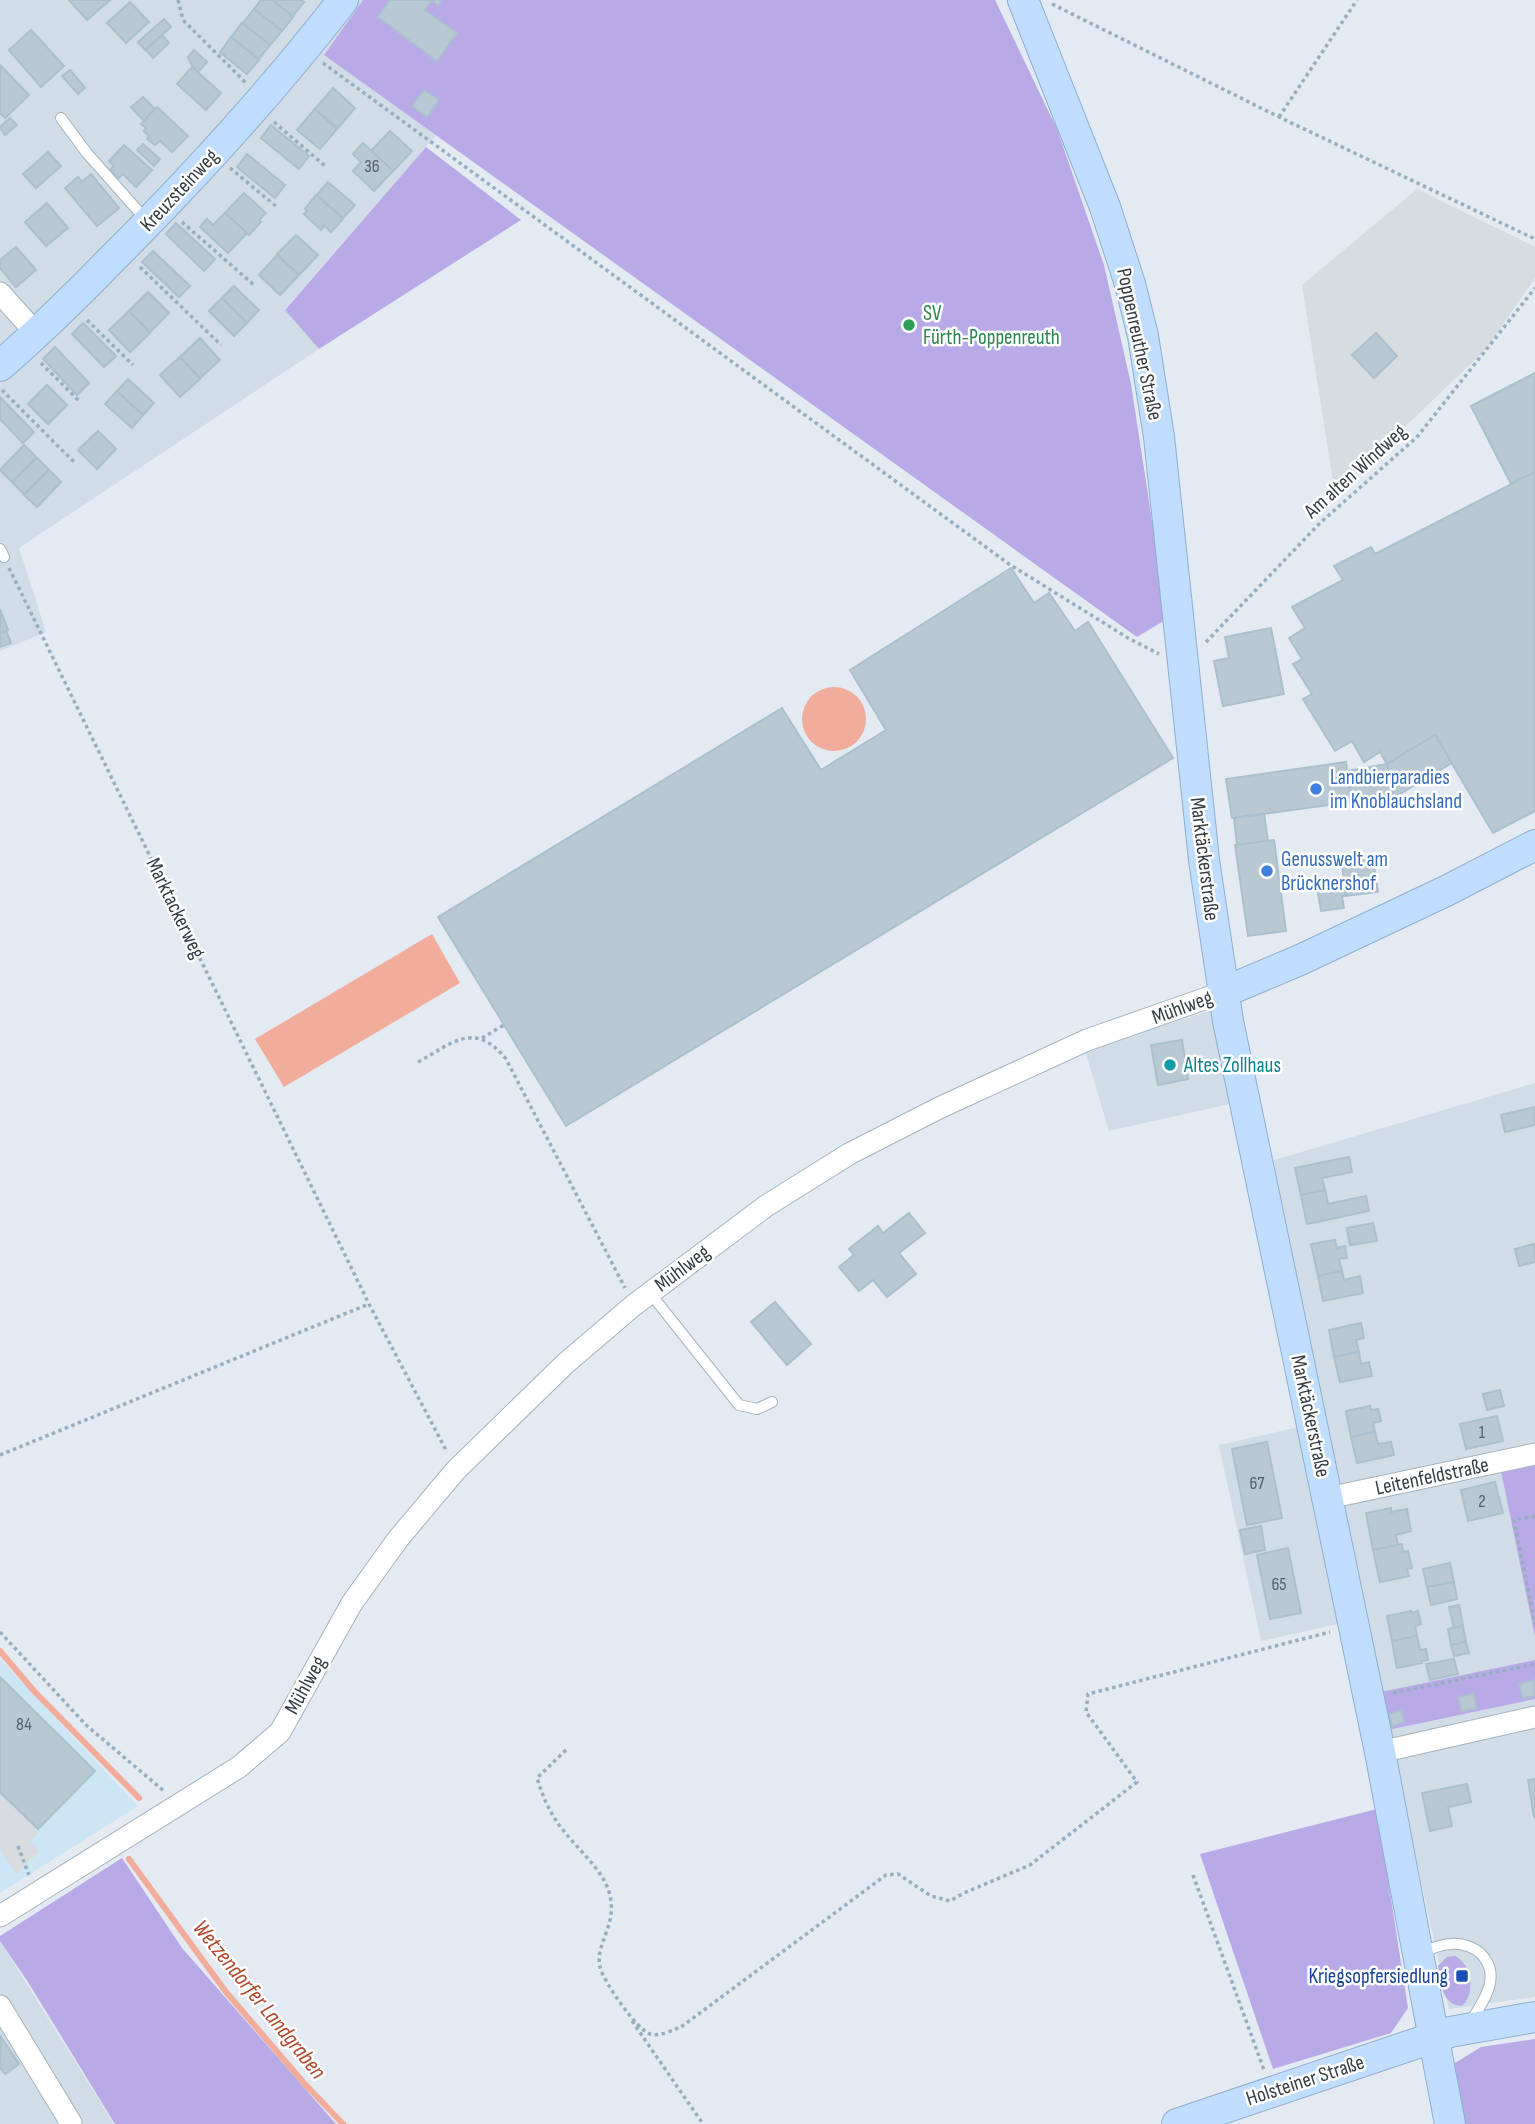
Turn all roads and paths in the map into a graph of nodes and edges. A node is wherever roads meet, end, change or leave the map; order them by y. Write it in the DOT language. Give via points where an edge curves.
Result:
graph roads {
  1 [pos="178,0"];
  2 [pos="343,0"];
  3 [pos="1357,0"];
  4 [pos="1034,1"];
  5 [pos="304,49"];
  6 [pos="259,103"];
  7 [pos="1279,117"];
  8 [pos="61,118"];
  9 [pos="214,154"];
  10 [pos="325,166"];
  11 [pos="277,207"];
  12 [pos="157,215"];
  13 [pos="1535,239"];
  14 [pos="122,250"];
  15 [pos="254,285"];
  16 [pos="1535,288"];
  17 [pos="0,293"];
  18 [pos="69,302"];
  19 [pos="30,339"];
  20 [pos="221,345"];
  21 [pos="133,365"];
  22 [pos="0,366"];
  23 [pos="0,388"];
  24 [pos="79,401"];
  25 [pos="75,463"];
  26 [pos="2,553"];
  27 [pos="1183,666"];
  28 [pos="1187,706"];
  29 [pos="1535,845"];
  30 [pos="1224,992"];
  31 [pos="504,1025"];
  32 [pos="482,1038"];
  33 [pos="418,1062"];
  34 [pos="642,1299"];
  35 [pos="369,1304"];
  36 [pos="772,1402"];
  37 [pos="1535,1454"];
  38 [pos="0,1455"];
  39 [pos="456,1470"];
  40 [pos="1328,1498"];
  41 [pos="1535,1516"];
  42 [pos="1535,1623"];
  43 [pos="1354,1627"];
  44 [pos="0,1632"];
  45 [pos="1535,1664"];
  46 [pos="1369,1699"];
  47 [pos="1535,1717"];
  48 [pos="566,1750"];
  49 [pos="1380,1752"];
  50 [pos="179,1803"];
  51 [pos="18,1846"];
  52 [pos="1193,1875"];
  53 [pos="41,1891"];
  54 [pos="0,1916"];
  55 [pos="1419,1952"];
  56 [pos="0,2006"];
  57 [pos="626,2014"];
  58 [pos="1535,2017"];
  59 [pos="1467,2028"];
  60 [pos="1433,2037"];
  61 [pos="1271,2090"];
  62 [pos="69,2124"];
  63 [pos="703,2124"];
  64 [pos="1177,2124"];
  65 [pos="1450,2124"];
  1 -- 6 [label="path" via="183,20"];
  2 -- 5 [label="street, Kreuzsteinweg"];
  3 -- 7 [label="path"];
  4 -- 7 [label="path"];
  4 -- 27 [label="street, Poppenreuther Straße" via="1137,308 1157,425"];
  5 -- 6 [label="street, Kreuzsteinweg"];
  5 -- 27 [label="path" via="1009,564 1128,638"];
  6 -- 9 [label="street, Kreuzsteinweg"];
  6 -- 10 [label="path"];
  7 -- 13 [label="path"];
  8 -- 12 [label="lane" via="86,152"];
  9 -- 11 [label="path"];
  9 -- 12 [label="street, Kreuzsteinweg"];
  12 -- 14 [label="street, Kreuzsteinweg"];
  12 -- 15 [label="path"];
  14 -- 18 [label="street, Kreuzsteinweg"];
  14 -- 20 [label="path"];
  16 -- 27 [label="path, Am alten Windweg" via="1417,437 1320,523"];
  17 -- 19 [label="street"];
  18 -- 19 [label="street, Kreuzsteinweg"];
  18 -- 21 [label="path"];
  19 -- 22 [label="street, Kreuzsteinweg"];
  19 -- 24 [label="path"];
  23 -- 25 [label="path"];
  26 -- 35 [label="path, Marktackerweg"];
  27 -- 28 [label="street, Poppenreuther Straße"];
  28 -- 30 [label="street, Marktäckerstraße"];
  29 -- 30 [label="street, Mühlweg" via="1300,960"];
  30 -- 34 [label="street, Mühlweg" via="1087,1041 849,1154 766,1206"];
  30 -- 40 [label="street, Marktäckerstraße"];
  31 -- 32 [label="path"];
  32 -- 33 [label="path" via="466,1036"];
  32 -- 34 [label="path" via="506,1059"];
  34 -- 36 [label="lane" via="739,1405 757,1409"];
  34 -- 39 [label="street, Mühlweg" via="566,1363"];
  35 -- 38 [label="path"];
  35 -- 39 [label="path, Marktackerweg"];
  37 -- 40 [label="street, Leitenfeldstraße"];
  39 -- 50 [label="street, Mühlweg" via="352,1603 279,1732 239,1767"];
  40 -- 43 [label="street, Marktäckerstraße"];
  41 -- 42 [label="path" via="1514,1520"];
  43 -- 46 [label="street, Marktäckerstraße"];
  43 -- 57 [label="path" via="1088,1694 1086,1712 1136,1782 1030,1865 950,1901 931,1896 898,1874 886,1875 681,2027 649,2034"];
  44 -- 50 [label="path" via="86,1725"];
  45 -- 46 [label="path"];
  46 -- 49 [label="street, Marktäckerstraße"];
  47 -- 49 [label="street"];
  48 -- 57 [label="path" via="537,1778 546,1806 605,1884 611,1923 600,1967"];
  49 -- 55 [label="street, Marktäckerstraße"];
  50 -- 53 [label="street, Mühlweg"];
  51 -- 53 [label="path" via="26,1870"];
  52 -- 61 [label="path"];
  53 -- 54 [label="street, Mühlweg"];
  55 -- 59 [label="lane" via="1452,1944 1476,1949 1489,1962 1492,1979"];
  55 -- 60 [label="street, Marktäckerstraße"];
  56 -- 62 [label="street"];
  57 -- 63 [label="path"];
  58 -- 59 [label="street, Holsteiner Straße"];
  59 -- 60 [label="street, Holsteiner Straße"];
  60 -- 61 [label="street, Holsteiner Straße"];
  60 -- 65 [label="street, Marktäckerstraße"];
  61 -- 64 [label="street, Holsteiner Straße"];
}
